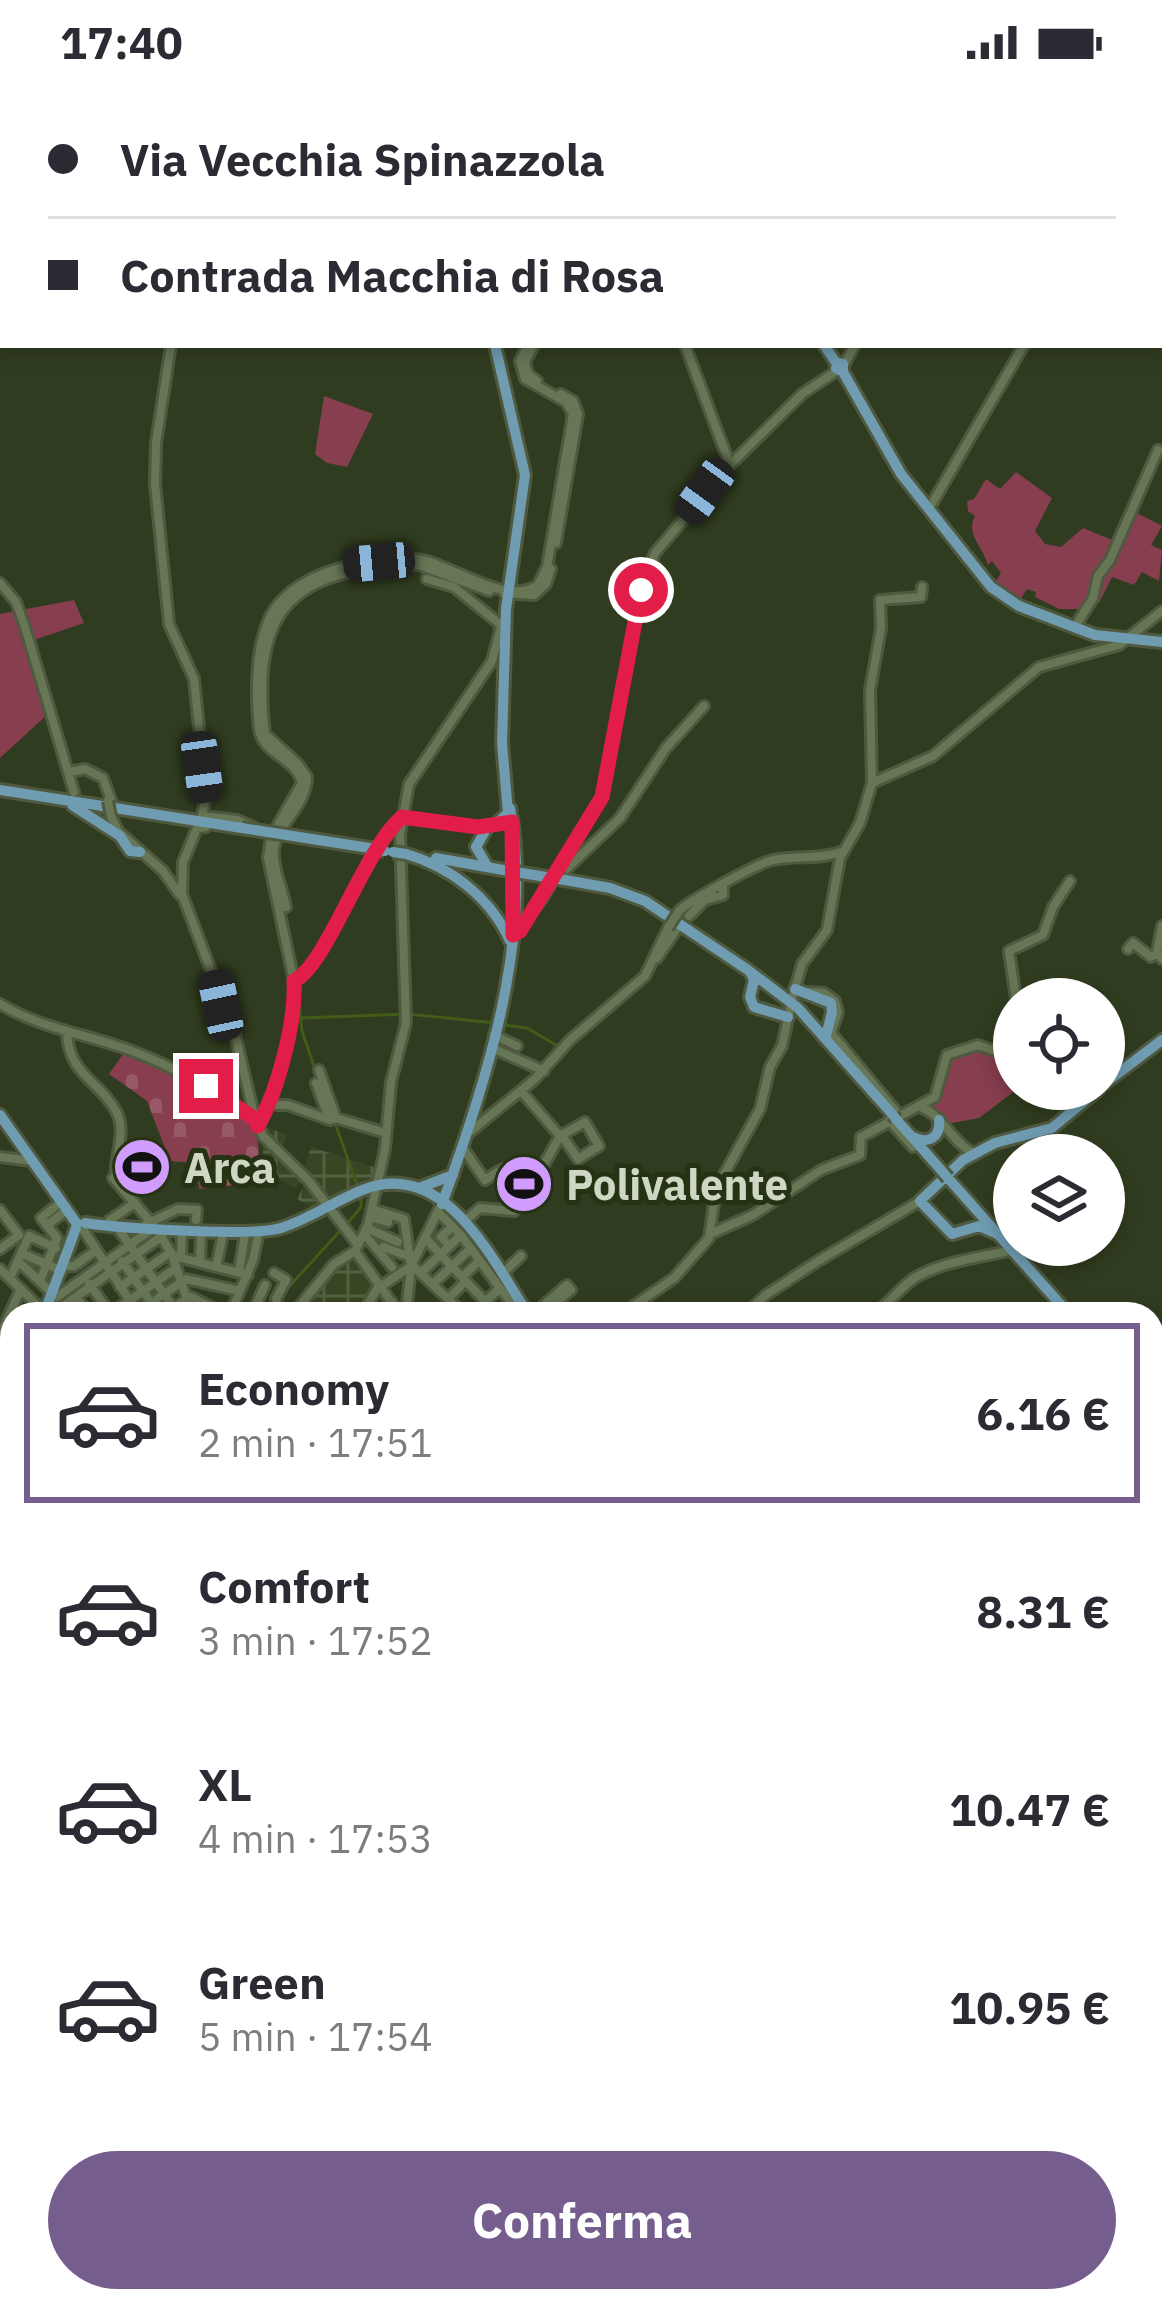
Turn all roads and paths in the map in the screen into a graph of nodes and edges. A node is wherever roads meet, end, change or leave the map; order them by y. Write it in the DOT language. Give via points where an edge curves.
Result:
graph roads {
  1 [pos="171,348"];
  2 [pos="495,348"];
  3 [pos="530,348"];
  4 [pos="686,348"];
  5 [pos="826,348"];
  6 [pos="853,348"];
  7 [pos="1022,348"];
  8 [pos="840,366"];
  9 [pos="1158,450"];
  10 [pos="730,465"];
  11 [pos="928,510"];
  12 [pos="428,579"];
  13 [pos="0,583"];
  14 [pos="922,587"];
  15 [pos="508,591"];
  16 [pos="1162,611"];
  17 [pos="503,623"];
  18 [pos="1074,628"];
  19 [pos="1127,639"];
  20 [pos="1162,641"];
  21 [pos="704,706"];
  22 [pos="70,771"];
  23 [pos="872,783"];
  24 [pos="0,790"];
  25 [pos="78,802"];
  26 [pos="114,814"];
  27 [pos="402,817"];
  28 [pos="201,822"];
  29 [pos="487,830"];
  30 [pos="136,850"];
  31 [pos="390,851"];
  32 [pos="842,852"];
  33 [pos="448,861"];
  34 [pos="494,868"];
  35 [pos="560,876"];
  36 [pos="1070,881"];
  37 [pos="470,885"];
  38 [pos="184,901"];
  39 [pos="680,923"];
  40 [pos="1162,926"];
  41 [pos="507,930"];
  42 [pos="1128,949"];
  43 [pos="1159,956"];
  44 [pos="748,970"];
  45 [pos="1013,978"];
  46 [pos="296,980"];
  47 [pos="754,989"];
  48 [pos="774,989"];
  49 [pos="792,1003"];
  50 [pos="0,1004"];
  51 [pos="808,1018"];
  52 [pos="828,1020"];
  53 [pos="494,1032"];
  54 [pos="67,1033"];
  55 [pos="826,1040"];
  56 [pos="1162,1040"];
  57 [pos="518,1046"];
  58 [pos="993,1050"];
  59 [pos="1125,1069"];
  60 [pos="319,1070"];
  61 [pos="544,1071"];
  62 [pos="316,1083"];
  63 [pos="521,1091"];
  64 [pos="278,1105"];
  65 [pos="1073,1110"];
  66 [pos="0,1115"];
  67 [pos="894,1117"];
  68 [pos="332,1118"];
  69 [pos="935,1120"];
  70 [pos="257,1126"];
  71 [pos="470,1131"];
  72 [pos="386,1133"];
  73 [pos="561,1137"];
  74 [pos="912,1141"];
  75 [pos="464,1148"];
  76 [pos="967,1153"];
  77 [pos="0,1157"];
  78 [pos="32,1161"];
  79 [pos="940,1169"];
  80 [pos="541,1170"];
  81 [pos="453,1175"];
  82 [pos="419,1188"];
  83 [pos="365,1191"];
  84 [pos="920,1201"];
  85 [pos="968,1202"];
  86 [pos="135,1203"];
  87 [pos="330,1207"];
  88 [pos="182,1208"];
  89 [pos="0,1210"];
  90 [pos="371,1213"];
  91 [pos="449,1214"];
  92 [pos="196,1215"];
  93 [pos="78,1221"];
  94 [pos="388,1222"];
  95 [pos="115,1225"];
  96 [pos="156,1230"];
  97 [pos="181,1230"];
  98 [pos="993,1230"];
  99 [pos="365,1231"];
  100 [pos="966,1231"];
  101 [pos="993,1232"];
  102 [pos="201,1233"];
  103 [pos="223,1234"];
  104 [pos="710,1234"];
  105 [pos="255,1235"];
  106 [pos="461,1235"];
  107 [pos="24,1236"];
  108 [pos="425,1238"];
  109 [pos="398,1242"];
  110 [pos="450,1246"];
  111 [pos="54,1247"];
  112 [pos="383,1247"];
  113 [pos="357,1248"];
  114 [pos="470,1249"];
  115 [pos="0,1250"];
  116 [pos="133,1250"];
  117 [pos="95,1251"];
  118 [pos="220,1251"];
  119 [pos="174,1255"];
  120 [pos="441,1255"];
  121 [pos="993,1255"];
  122 [pos="521,1256"];
  123 [pos="243,1257"];
  124 [pos="120,1259"];
  125 [pos="18,1260"];
  126 [pos="479,1261"];
  127 [pos="200,1262"];
  128 [pos="410,1263"];
  129 [pos="47,1264"];
  130 [pos="66,1264"];
  131 [pos="452,1266"];
  132 [pos="1024,1266"];
  133 [pos="216,1267"];
  134 [pos="392,1267"];
  135 [pos="107,1268"];
  136 [pos="176,1268"];
  137 [pos="0,1269"];
  138 [pos="146,1269"];
  139 [pos="243,1274"];
  140 [pos="274,1274"];
  141 [pos="421,1274"];
  142 [pos="495,1274"];
  143 [pos="133,1278"];
  144 [pos="10,1279"];
  145 [pos="40,1281"];
  146 [pos="88,1282"];
  147 [pos="155,1282"];
  148 [pos="181,1282"];
  149 [pos="467,1283"];
  150 [pos="433,1284"];
  151 [pos="265,1286"];
  152 [pos="380,1286"];
  153 [pos="120,1287"];
  154 [pos="224,1288"];
  155 [pos="21,1289"];
  156 [pos="498,1290"];
  157 [pos="143,1291"];
  158 [pos="240,1291"];
  159 [pos="164,1294"];
  160 [pos="76,1297"];
  161 [pos="186,1297"];
  162 [pos="448,1298"];
  163 [pos="130,1300"];
  164 [pos="34,1301"];
  165 [pos="59,1301"];
  166 [pos="15,1302"];
  167 [pos="80,1302"];
  168 [pos="102,1302"];
  169 [pos="127,1302"];
  170 [pos="150,1302"];
  171 [pos="152,1302"];
  172 [pos="165,1302"];
  173 [pos="180,1302"];
  174 [pos="187,1302"];
  175 [pos="203,1302"];
  176 [pos="217,1302"];
  177 [pos="234,1302"];
  178 [pos="258,1302"];
  179 [pos="276,1302"];
  180 [pos="302,1302"];
  181 [pos="370,1302"];
  182 [pos="393,1302"];
  183 [pos="407,1302"];
  184 [pos="453,1302"];
  185 [pos="484,1302"];
  186 [pos="494,1302"];
  187 [pos="515,1302"];
  188 [pos="520,1302"];
  189 [pos="522,1302"];
  190 [pos="639,1302"];
  191 [pos="759,1302"];
  192 [pos="892,1302"];
  193 [pos="1059,1302"];
  1 -- 28 [label="street" via="155,484 169,624 194,679 206,794"];
  2 -- 15 [label="main road" via="525,476"];
  3 -- 15 [label="street" via="522,363 529,382 573,406 573,419 549,578 528,597"];
  4 -- 10 [label="street"];
  5 -- 8 [label="main road"];
  6 -- 8 [label="street"];
  7 -- 11 [label="street"];
  8 -- 10 [label="street"];
  8 -- 11 [label="main road"];
  9 -- 18 [label="street"];
  10 -- 35 [label="street" via="650,562 602,797"];
  11 -- 18 [label="main road" via="991,587"];
  12 -- 17 [label="street" via="454,587"];
  13 -- 22 [label="street" via="16,602"];
  14 -- 23 [label="street" via="921,597 880,600 870,690"];
  15 -- 17 [label="main road"];
  15 -- 46 [label="street" via="482,590 414,564 379,564 330,575 287,601 275,620 263,659 261,715 268,739 304,769 307,784 273,854"];
  16 -- 19 [label="street"];
  17 -- 27 [label="street" via="492,661 411,776"];
  17 -- 29 [label="main road" via="508,813"];
  18 -- 19 [label="main road"];
  19 -- 20 [label="main road"];
  19 -- 23 [label="street" via="1039,667 933,757"];
  21 -- 35 [label="street" via="620,818"];
  22 -- 25 [label="street"];
  22 -- 25 [label="street" via="97,779"];
  22 -- 28 [label="street" via="103,778 111,803"];
  23 -- 32 [label="street"];
  24 -- 25 [label="main road"];
  25 -- 26 [label="street, bridge"];
  25 -- 30 [label="main road"];
  25 -- 31 [label="main road, bridge"];
  26 -- 28 [label="street"];
  26 -- 30 [label="street"];
  27 -- 29 [label="street"];
  27 -- 46 [label="street"];
  27 -- 72 [label="street" via="406,1013"];
  28 -- 28 [label="street" via="253,831 237,820"];
  28 -- 38 [label="street" via="183,862"];
  29 -- 33 [label="main road" via="468,858"];
  29 -- 34 [label="main road" via="479,858"];
  29 -- 41 [label="main road" via="510,828 514,837"];
  30 -- 38 [label="street"];
  31 -- 33 [label="main road"];
  31 -- 37 [label="main road" via="444,867"];
  32 -- 39 [label="street" via="765,862"];
  32 -- 49 [label="street" via="827,930 806,958"];
  33 -- 34 [label="main road"];
  34 -- 35 [label="main road, bridge"];
  34 -- 37 [label="main road"];
  35 -- 39 [label="main road" via="625,892"];
  35 -- 41 [label="street"];
  36 -- 45 [label="street" via="1043,935 1010,951"];
  37 -- 41 [label="main road"];
  38 -- 70 [label="street" via="236,1034"];
  39 -- 44 [label="main road"];
  39 -- 61 [label="street" via="646,976"];
  40 -- 43 [label="street"];
  41 -- 53 [label="main road"];
  42 -- 43 [label="street" via="1133,943"];
  44 -- 47 [label="main road"];
  44 -- 48 [label="main road"];
  46 -- 70 [label="street" via="272,1100"];
  47 -- 48 [label="main road"];
  47 -- 49 [label="main road" via="754,1007"];
  48 -- 51 [label="main road"];
  49 -- 52 [label="main road" via="831,1003"];
  49 -- 67 [label="street" via="824,994 835,1001 831,1033"];
  49 -- 104 [label="street" via="757,1115 716,1190"];
  50 -- 54 [label="street"];
  51 -- 52 [label="main road"];
  51 -- 55 [label="main road"];
  52 -- 55 [label="main road"];
  53 -- 57 [label="street"];
  53 -- 61 [label="street"];
  53 -- 71 [label="main road"];
  54 -- 70 [label="street" via="140,1054 206,1086"];
  54 -- 86 [label="street" via="72,1062 120,1120 113,1177"];
  55 -- 67 [label="main road"];
  56 -- 59 [label="main road"];
  58 -- 69 [label="street" via="979,1045 947,1055"];
  60 -- 68 [label="street"];
  61 -- 63 [label="street"];
  62 -- 68 [label="street"];
  63 -- 71 [label="street"];
  63 -- 73 [label="street"];
  64 -- 68 [label="street"];
  65 -- 76 [label="main road" via="1052,1127"];
  66 -- 78 [label="main road"];
  67 -- 69 [label="street"];
  67 -- 74 [label="main road"];
  67 -- 104 [label="street" via="860,1139 860,1155"];
  68 -- 72 [label="street"];
  69 -- 74 [label="main road" via="922,1141"];
  69 -- 76 [label="street"];
  69 -- 79 [label="main road" via="929,1148"];
  70 -- 87 [label="street"];
  71 -- 75 [label="main road"];
  72 -- 83 [label="street"];
  73 -- 73 [label="street" via="585,1122 599,1146 578,1159"];
  73 -- 80 [label="street"];
  74 -- 79 [label="main road"];
  75 -- 81 [label="main road"];
  75 -- 91 [label="street" via="485,1180 506,1166 536,1174 519,1213"];
  76 -- 84 [label="main road"];
  77 -- 78 [label="street"];
  78 -- 93 [label="main road"];
  79 -- 85 [label="main road"];
  81 -- 82 [label="main road"];
  81 -- 91 [label="main road"];
  82 -- 83 [label="main road"];
  82 -- 91 [label="main road"];
  83 -- 87 [label="main road"];
  83 -- 90 [label="street"];
  83 -- 91 [label="main road" via="416,1189"];
  84 -- 100 [label="main road" via="950,1233"];
  84 -- 191 [label="street"];
  85 -- 98 [label="main road"];
  85 -- 100 [label="main road" via="974,1218"];
  86 -- 95 [label="street" via="110,1220"];
  86 -- 96 [label="street"];
  87 -- 105 [label="main road"];
  87 -- 113 [label="street"];
  88 -- 92 [label="street"];
  88 -- 96 [label="street"];
  88 -- 97 [label="street"];
  89 -- 107 [label="street"];
  90 -- 94 [label="street"];
  90 -- 99 [label="street"];
  90 -- 128 [label="street" via="402,1217"];
  91 -- 106 [label="street"];
  91 -- 108 [label="street"];
  91 -- 110 [label="street" via="442,1237"];
  91 -- 142 [label="main road"];
  91 -- 189 [label="main road"];
  93 -- 95 [label="main road"];
  93 -- 96 [label="main road"];
  93 -- 111 [label="street" via="44,1222 57,1238"];
  93 -- 117 [label="street"];
  93 -- 130 [label="main road"];
  95 -- 96 [label="main road"];
  95 -- 116 [label="street"];
  96 -- 97 [label="main road"];
  96 -- 105 [label="main road"];
  96 -- 116 [label="street"];
  96 -- 119 [label="street"];
  97 -- 102 [label="street"];
  97 -- 105 [label="main road"];
  97 -- 119 [label="street"];
  99 -- 109 [label="street"];
  99 -- 113 [label="street"];
  99 -- 134 [label="street"];
  100 -- 101 [label="main road"];
  102 -- 103 [label="street"];
  102 -- 127 [label="street"];
  103 -- 105 [label="street"];
  103 -- 118 [label="street"];
  104 -- 190 [label="street" via="674,1278"];
  105 -- 123 [label="street"];
  105 -- 139 [label="street"];
  106 -- 110 [label="street"];
  106 -- 114 [label="street"];
  107 -- 111 [label="street"];
  107 -- 115 [label="street"];
  107 -- 125 [label="street"];
  108 -- 120 [label="street"];
  108 -- 128 [label="street"];
  110 -- 120 [label="street"];
  111 -- 129 [label="street"];
  111 -- 130 [label="street"];
  112 -- 128 [label="street"];
  113 -- 152 [label="street"];
  113 -- 180 [label="street"];
  114 -- 126 [label="street"];
  114 -- 131 [label="street"];
  115 -- 125 [label="street"];
  116 -- 124 [label="street"];
  116 -- 138 [label="street"];
  117 -- 130 [label="street"];
  117 -- 135 [label="street"];
  118 -- 123 [label="street"];
  118 -- 133 [label="street"];
  119 -- 127 [label="street"];
  119 -- 136 [label="street"];
  119 -- 138 [label="street"];
  120 -- 131 [label="street"];
  120 -- 141 [label="street"];
  121 -- 192 [label="street" via="929,1270"];
  122 -- 142 [label="street"];
  123 -- 139 [label="street"];
  124 -- 135 [label="street"];
  124 -- 143 [label="street"];
  125 -- 129 [label="street"];
  125 -- 144 [label="street"];
  125 -- 145 [label="street"];
  126 -- 142 [label="street"];
  126 -- 149 [label="street"];
  127 -- 133 [label="street"];
  128 -- 141 [label="street"];
  128 -- 152 [label="street"];
  128 -- 183 [label="street"];
  129 -- 130 [label="street"];
  129 -- 145 [label="street"];
  130 -- 165 [label="main road"];
  131 -- 149 [label="street"];
  131 -- 150 [label="street"];
  132 -- 193 [label="main road"];
  133 -- 139 [label="street"];
  135 -- 146 [label="street"];
  135 -- 153 [label="street"];
  136 -- 147 [label="street"];
  136 -- 148 [label="street"];
  137 -- 144 [label="street"];
  138 -- 143 [label="street"];
  138 -- 147 [label="street"];
  139 -- 158 [label="street"];
  140 -- 179 [label="street" via="286,1280"];
  141 -- 150 [label="street"];
  142 -- 149 [label="street"];
  142 -- 156 [label="street"];
  142 -- 188 [label="main road"];
  143 -- 153 [label="street"];
  143 -- 157 [label="street"];
  144 -- 155 [label="street"];
  145 -- 165 [label="street"];
  146 -- 160 [label="street"];
  146 -- 165 [label="street"];
  146 -- 168 [label="street"];
  147 -- 157 [label="street"];
  147 -- 159 [label="street"];
  148 -- 154 [label="street"];
  148 -- 159 [label="street"];
  148 -- 161 [label="street"];
  149 -- 162 [label="street"];
  149 -- 185 [label="street"];
  150 -- 162 [label="street"];
  151 -- 178 [label="street"];
  152 -- 181 [label="street"];
  152 -- 182 [label="street"];
  153 -- 163 [label="street"];
  154 -- 158 [label="street"];
  154 -- 176 [label="street"];
  155 -- 164 [label="street"];
  155 -- 166 [label="street"];
  156 -- 186 [label="street"];
  156 -- 187 [label="street"];
  157 -- 163 [label="street"];
  157 -- 170 [label="street"];
  158 -- 177 [label="street"];
  159 -- 171 [label="street"];
  159 -- 172 [label="street"];
  160 -- 165 [label="street"];
  160 -- 167 [label="street"];
  161 -- 173 [label="street"];
  161 -- 174 [label="street"];
  161 -- 175 [label="street"];
  162 -- 184 [label="street"];
  163 -- 169 [label="street"];
}
